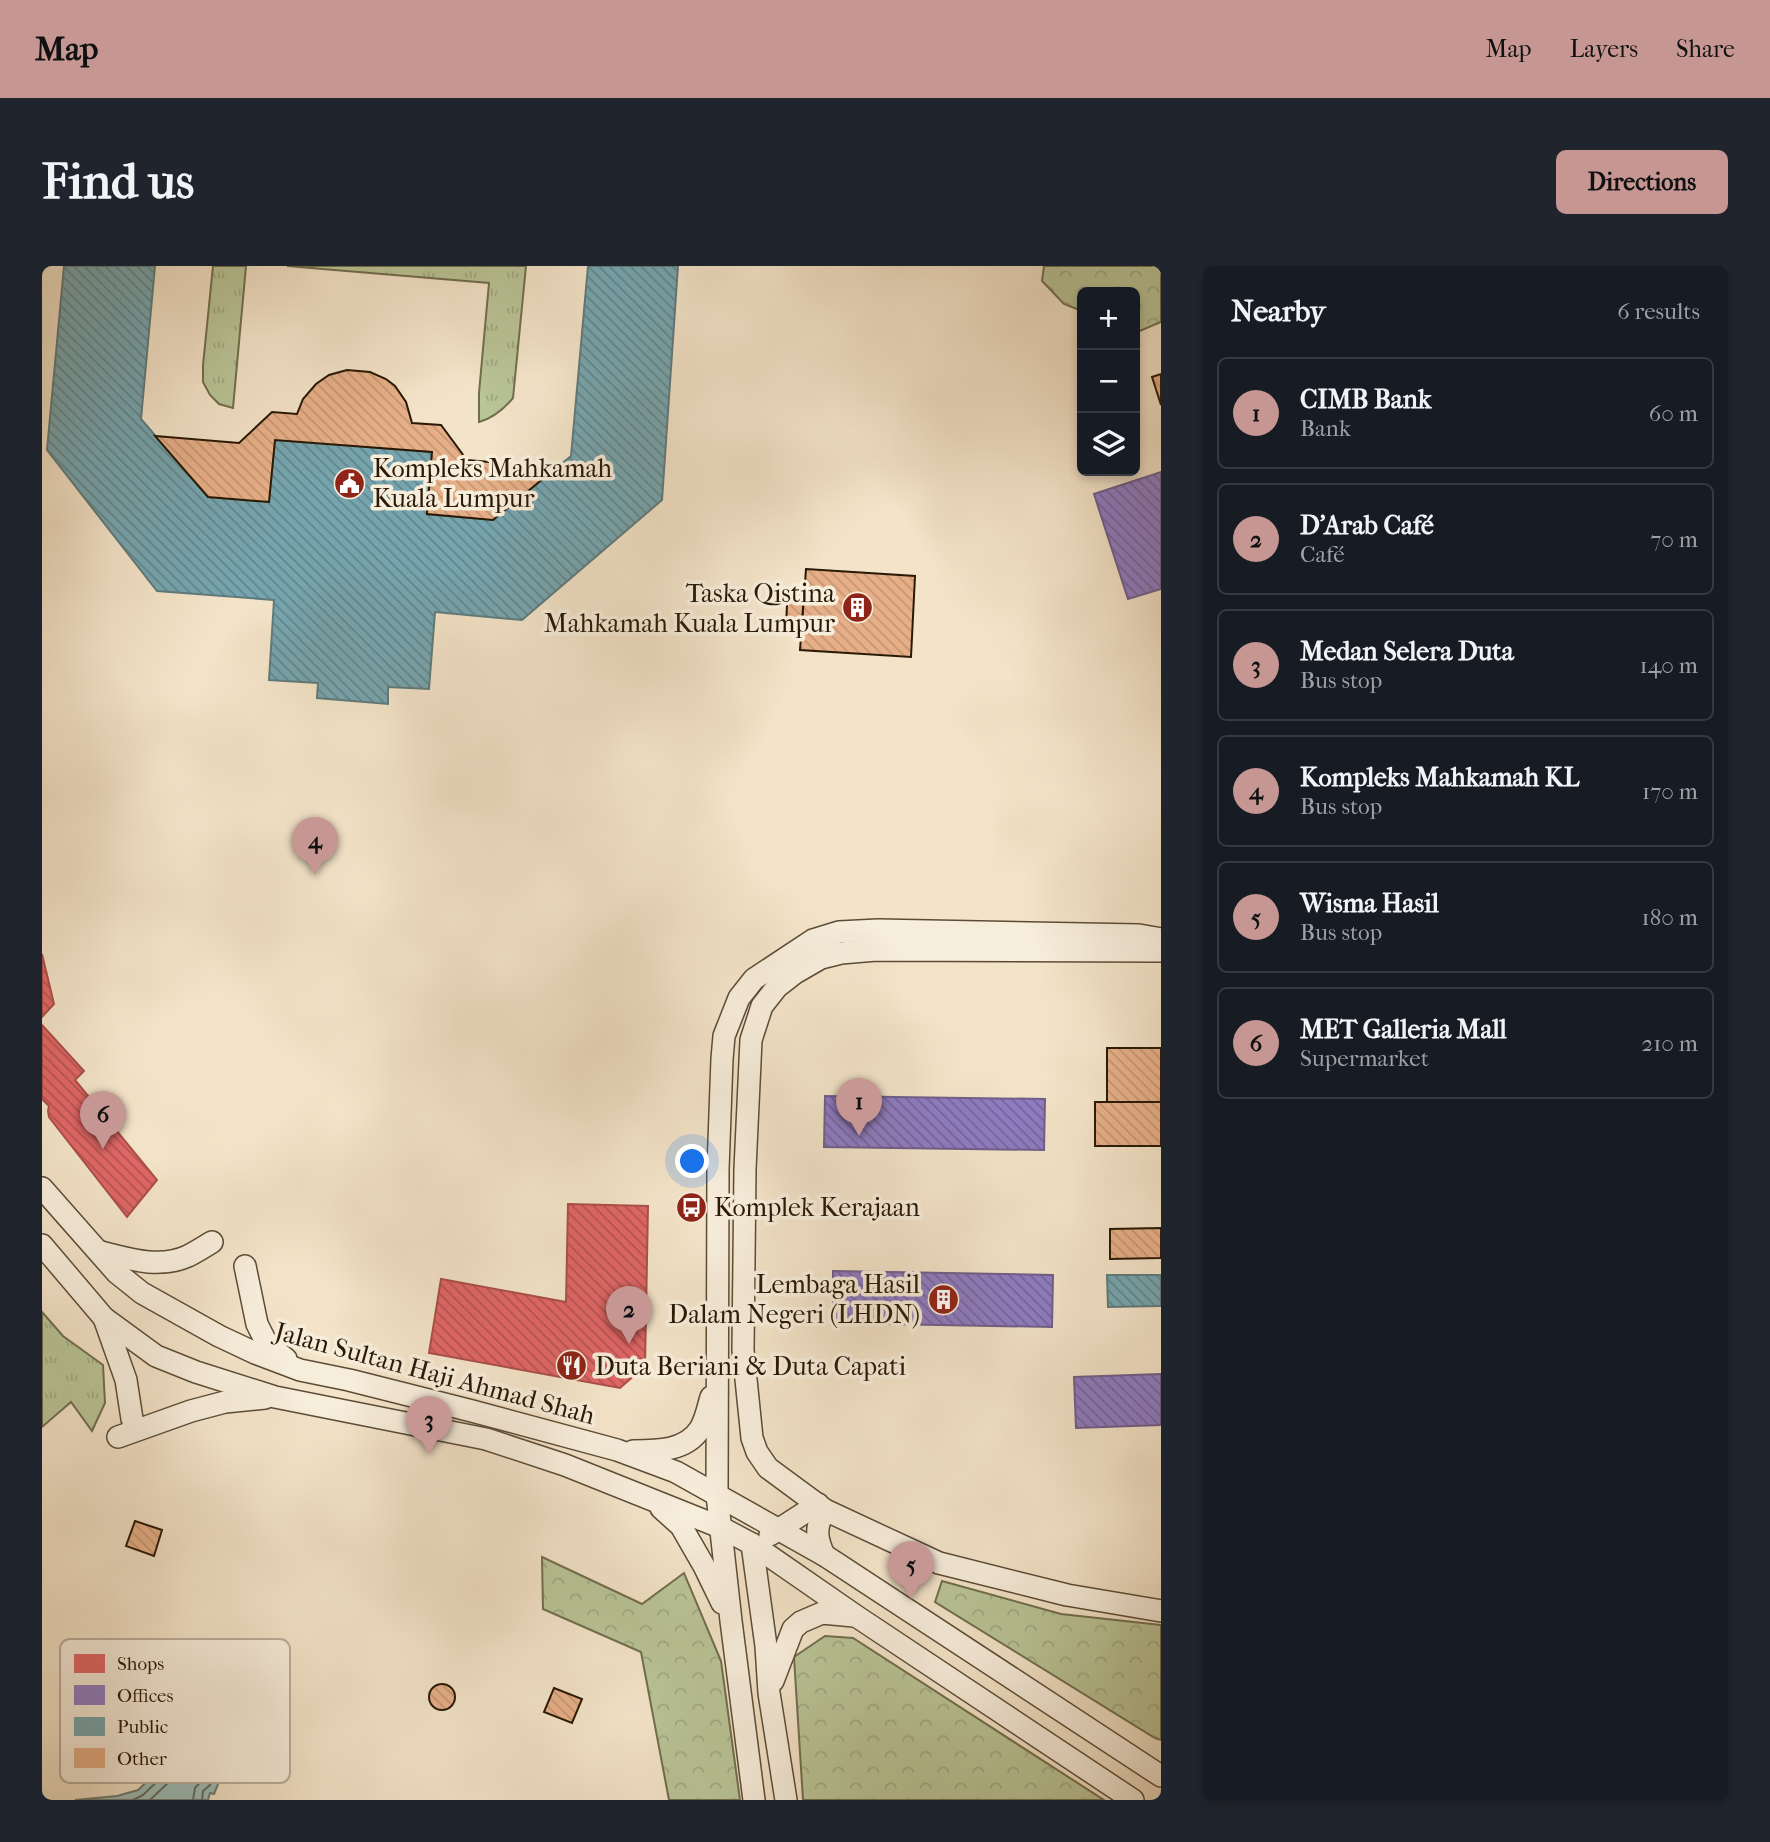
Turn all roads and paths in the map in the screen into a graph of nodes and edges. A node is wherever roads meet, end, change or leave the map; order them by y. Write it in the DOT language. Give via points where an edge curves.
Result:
graph roads {
  1 [pos="1161,939"];
  2 [pos="1161,951"];
  3 [pos="42,1188"];
  4 [pos="212,1242"];
  5 [pos="42,1245"];
  6 [pos="100,1252"];
  7 [pos="245,1266"];
  8 [pos="104,1318"];
  9 [pos="300,1370"];
  10 [pos="716,1379"];
  11 [pos="275,1397"];
  12 [pos="132,1419"];
  13 [pos="118,1437"];
  14 [pos="617,1450"];
  15 [pos="718,1495"];
  16 [pos="648,1497"];
  17 [pos="822,1507"];
  18 [pos="720,1527"];
  19 [pos="780,1530"];
  20 [pos="752,1544"];
  21 [pos="824,1555"];
  22 [pos="1161,1611"];
  23 [pos="856,1616"];
  24 [pos="731,1621"];
  25 [pos="769,1693"];
  26 [pos="1161,1776"];
  27 [pos="754,1800"];
  28 [pos="786,1800"];
  29 [pos="1133,1800"];
  1 -- 10 [label="street" via="1139,935 839,932 813,940 754,979 739,999 724,1035"];
  2 -- 17 [label="street" via="841,953 795,973 762,1006 751,1040 745,1169 743,1350 752,1438 768,1468"];
  3 -- 6 [label="street, Jalan Sultan Haji Ahmad Shah"];
  4 -- 6 [label="street" via="166,1262 140,1262"];
  5 -- 8 [label="street, Jalan Sultan Haji Ahmad Shah"];
  6 -- 9 [label="street, Jalan Sultan Haji Ahmad Shah" via="142,1293 219,1336"];
  7 -- 9 [label="street" via="257,1325 267,1344"];
  8 -- 11 [label="street, Jalan Sultan Haji Ahmad Shah" via="156,1356"];
  8 -- 12 [label="street" via="126,1380"];
  9 -- 14 [label="street, Jalan Sultan Haji Ahmad Shah"];
  10 -- 14 [label="street" via="705,1418 693,1438 662,1450"];
  10 -- 15 [label="street"];
  11 -- 13 [label="street" via="225,1402"];
  11 -- 16 [label="street, Jalan Sultan Haji Ahmad Shah" via="486,1439"];
  14 -- 15 [label="street, Jalan Sultan Haji Ahmad Shah" via="676,1472"];
  15 -- 18 [label="street"];
  15 -- 19 [label="street, Jalan Sultan Haji Ahmad Shah"];
  16 -- 18 [label="street, Jalan Sultan Haji Ahmad Shah"];
  16 -- 24 [label="street" via="681,1526"];
  17 -- 19 [label="street"];
  17 -- 21 [label="street" via="817,1532"];
  17 -- 22 [label="street" via="939,1563 1067,1595"];
  18 -- 20 [label="street, Jalan Sultan Haji Ahmad Shah"];
  18 -- 24 [label="street"];
  19 -- 20 [label="street"];
  19 -- 21 [label="street, Jalan Sultan Haji Ahmad Shah"];
  20 -- 23 [label="street, Jalan Sultan Haji Ahmad Shah"];
  20 -- 25 [label="street"];
  21 -- 26 [label="street, Jalan Sultan Haji Ahmad Shah"];
  23 -- 25 [label="street" via="822,1612 793,1629"];
  23 -- 29 [label="street, Jalan Sultan Haji Ahmad Shah"];
  24 -- 27 [label="street"];
  25 -- 28 [label="street"];
}
